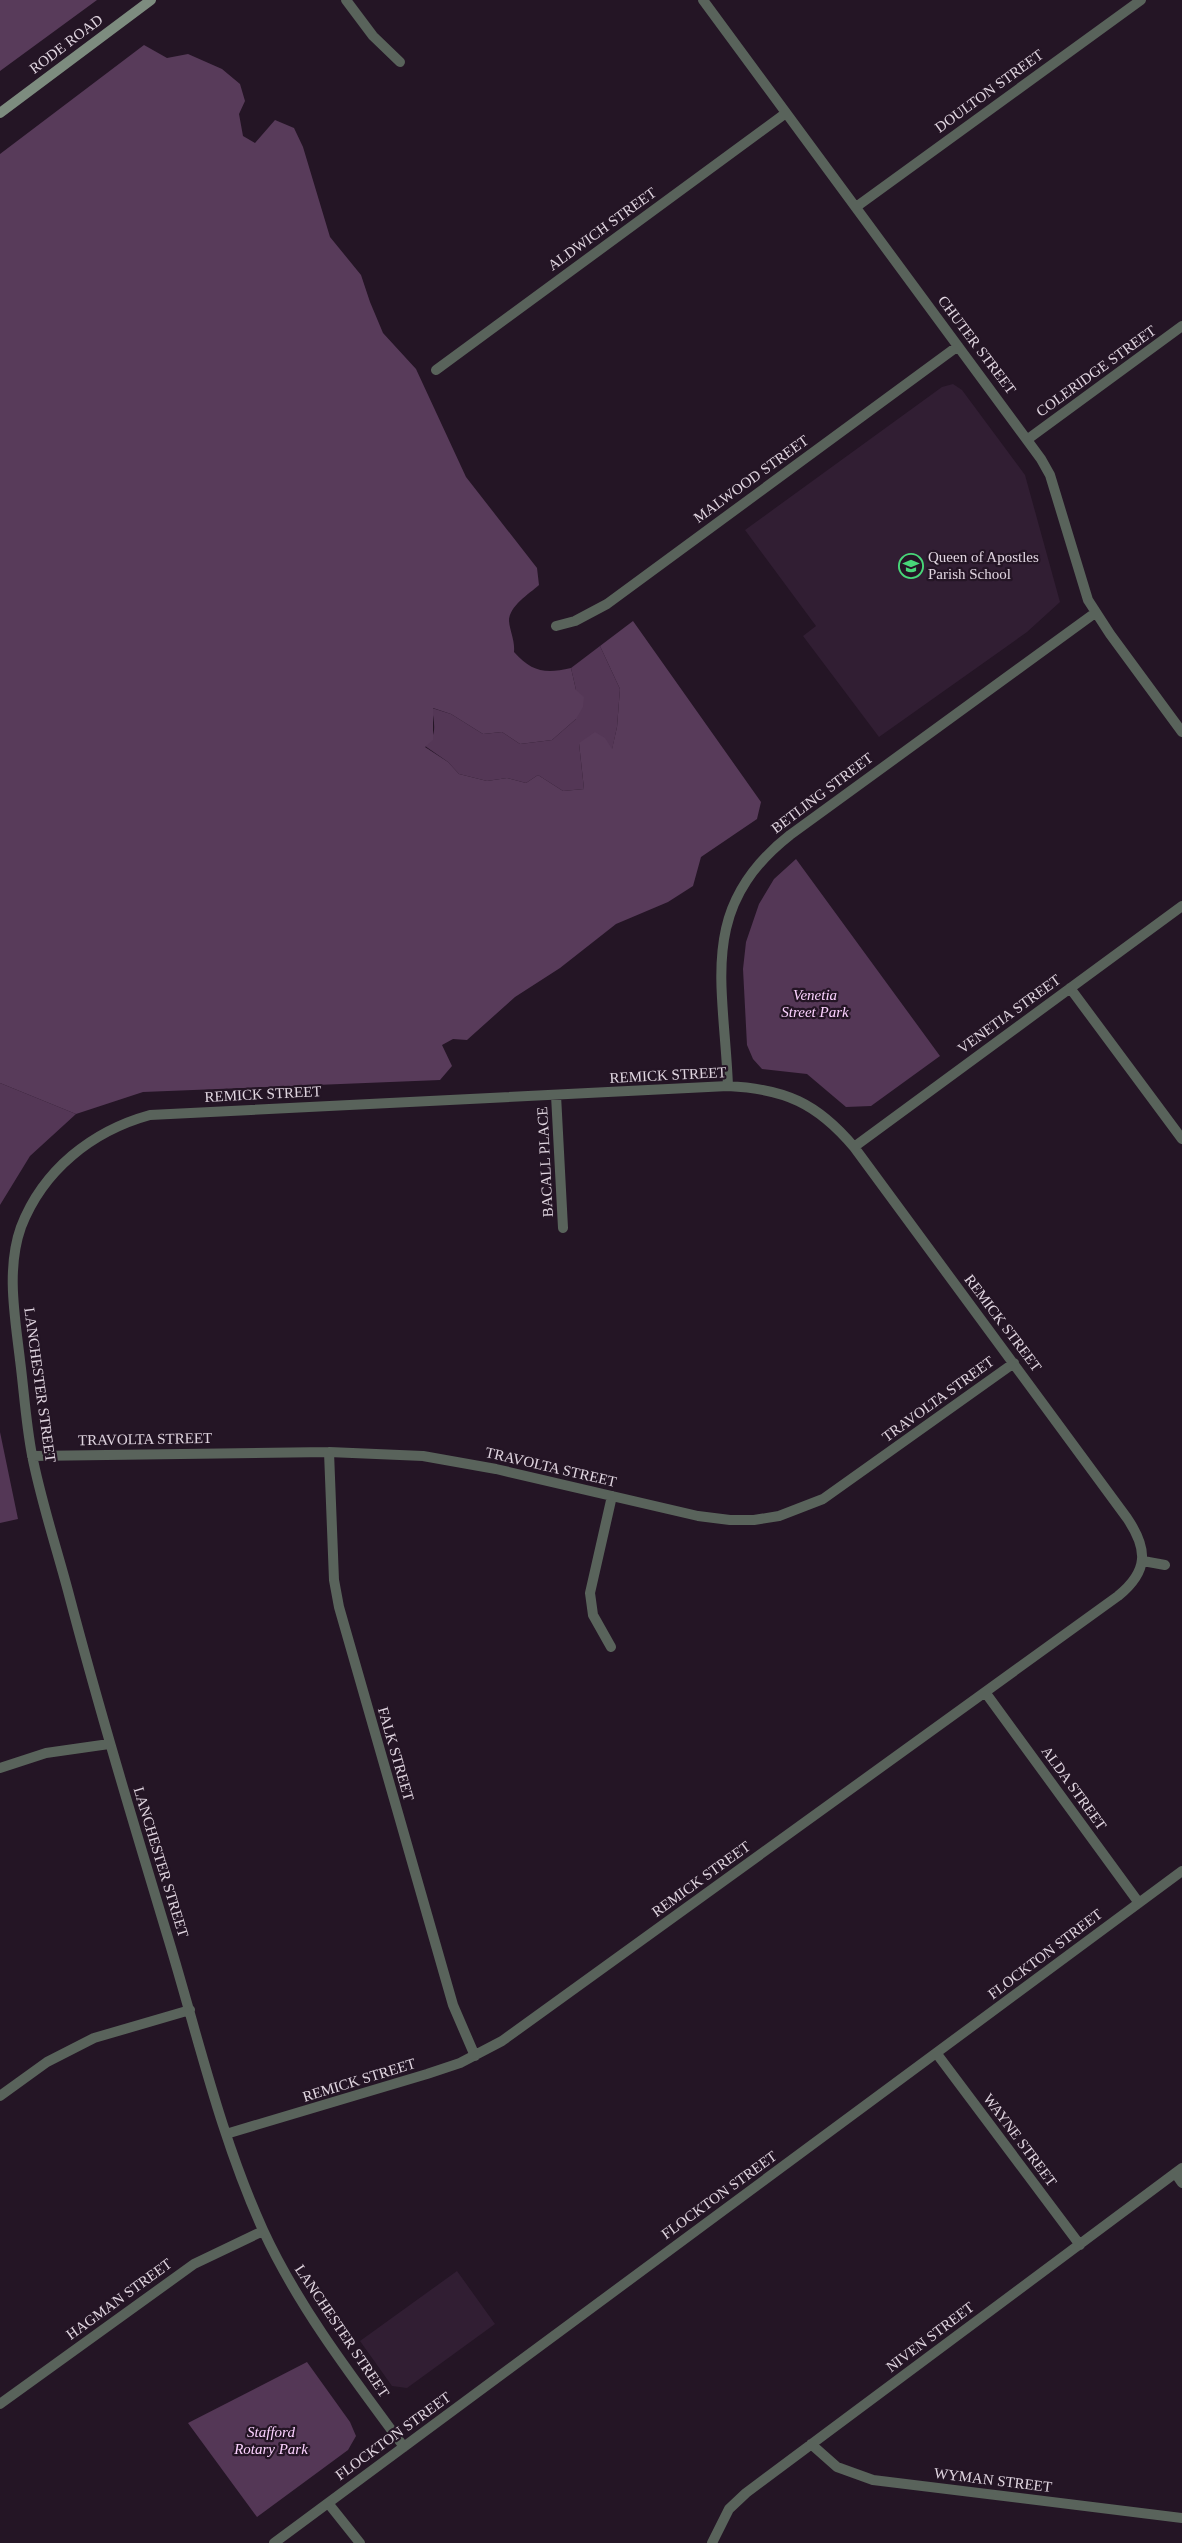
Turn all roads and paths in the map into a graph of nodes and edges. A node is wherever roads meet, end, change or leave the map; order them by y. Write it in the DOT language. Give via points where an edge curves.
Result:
graph roads {
  1 [pos="151,0"];
  2 [pos="346,0"];
  3 [pos="703,0"];
  4 [pos="1140,0"];
  5 [pos="400,62"];
  6 [pos="0,113"];
  7 [pos="786,113"];
  8 [pos="856,207"];
  9 [pos="1182,326"];
  10 [pos="958,346"];
  11 [pos="436,370"];
  12 [pos="1028,439"];
  13 [pos="1095,612"];
  14 [pos="556,626"];
  15 [pos="1182,732"];
  16 [pos="1182,906"];
  17 [pos="1070,988"];
  18 [pos="728,1086"];
  19 [pos="556,1095"];
  20 [pos="1182,1139"];
  21 [pos="854,1148"];
  22 [pos="563,1228"];
  23 [pos="17,1243"];
  24 [pos="1014,1363"];
  25 [pos="329,1452"];
  26 [pos="32,1456"];
  27 [pos="612,1496"];
  28 [pos="1143,1561"];
  29 [pos="1165,1565"];
  30 [pos="611,1647"];
  31 [pos="985,1692"];
  32 [pos="109,1744"];
  33 [pos="0,1768"];
  34 [pos="1182,1871"];
  35 [pos="1139,1903"];
  36 [pos="190,2010"];
  37 [pos="936,2054"];
  38 [pos="475,2056"];
  39 [pos="0,2096"];
  40 [pos="226,2134"];
  41 [pos="1178,2170"];
  42 [pos="1182,2183"];
  43 [pos="263,2231"];
  44 [pos="1080,2245"];
  45 [pos="0,2404"];
  46 [pos="811,2444"];
  47 [pos="404,2447"];
  48 [pos="328,2503"];
  49 [pos="1182,2518"];
  50 [pos="274,2543"];
  51 [pos="360,2543"];
  52 [pos="712,2543"];
  1 -- 6 [label="main road, RODE ROAD"];
  2 -- 5 [label="street" via="373,36"];
  3 -- 7 [label="street, CHUTER STREET"];
  4 -- 8 [label="street, DOULTON STREET"];
  7 -- 8 [label="street, CHUTER STREET"];
  7 -- 11 [label="street, ALDWICH STREET"];
  8 -- 10 [label="street, CHUTER STREET"];
  9 -- 12 [label="street, COLERIDGE STREET"];
  10 -- 12 [label="street, CHUTER STREET"];
  10 -- 14 [label="street, MALWOOD STREET" via="607,604 575,621"];
  12 -- 13 [label="street, CHUTER STREET" via="1050,475 1084,590"];
  13 -- 15 [label="street, CHUTER STREET"];
  13 -- 18 [label="street, BETLING STREET" via="790,834 748,875 729,912 722,947"];
  16 -- 17 [label="street, VENETIA STREET"];
  17 -- 20 [label="street"];
  17 -- 21 [label="street, VENETIA STREET"];
  18 -- 19 [label="street, REMICK STREET"];
  18 -- 21 [label="street, REMICK STREET" via="770,1090 797,1100 827,1118"];
  19 -- 22 [label="street, BACALL PLACE"];
  19 -- 23 [label="street, REMICK STREET" via="150,1115 103,1133 67,1159 35,1201"];
  21 -- 24 [label="street, REMICK STREET"];
  23 -- 26 [label="street, LANCHESTER STREET" via="14,1306"];
  24 -- 27 [label="street, TRAVOLTA STREET" via="845,1485 804,1508 754,1520 730,1520"];
  24 -- 28 [label="street, REMICK STREET" via="1137,1532"];
  25 -- 26 [label="street, TRAVOLTA STREET"];
  25 -- 27 [label="street, TRAVOLTA STREET" via="379,1452 461,1462"];
  25 -- 38 [label="street, FALK STREET" via="334,1580 339,1606 453,2005"];
  26 -- 32 [label="street, LANCHESTER STREET"];
  27 -- 30 [label="street" via="590,1593 593,1615"];
  28 -- 29 [label="street"];
  28 -- 31 [label="street, REMICK STREET" via="1128,1588"];
  31 -- 35 [label="street, ALDA STREET"];
  31 -- 38 [label="street, REMICK STREET" via="526,2024"];
  32 -- 33 [label="street" via="46,1754"];
  32 -- 36 [label="street, LANCHESTER STREET"];
  34 -- 35 [label="street, FLOCKTON STREET"];
  35 -- 37 [label="street, FLOCKTON STREET"];
  36 -- 39 [label="street" via="94,2038 47,2062"];
  36 -- 40 [label="street, LANCHESTER STREET"];
  37 -- 44 [label="street, WAYNE STREET"];
  37 -- 47 [label="street, FLOCKTON STREET"];
  38 -- 40 [label="street, REMICK STREET" via="427,2074"];
  40 -- 43 [label="street, LANCHESTER STREET"];
  41 -- 42 [label="street"];
  41 -- 44 [label="street, NIVEN STREET"];
  43 -- 45 [label="street, HAGMAN STREET" via="194,2264"];
  43 -- 47 [label="street, LANCHESTER STREET" via="303,2305"];
  44 -- 46 [label="street, NIVEN STREET"];
  46 -- 49 [label="street, WYMAN STREET" via="837,2467 873,2480"];
  46 -- 52 [label="street, NIVEN STREET" via="737,2500 723,2518"];
  47 -- 48 [label="street, FLOCKTON STREET"];
  48 -- 50 [label="street, FLOCKTON STREET"];
  48 -- 51 [label="street"];
}
